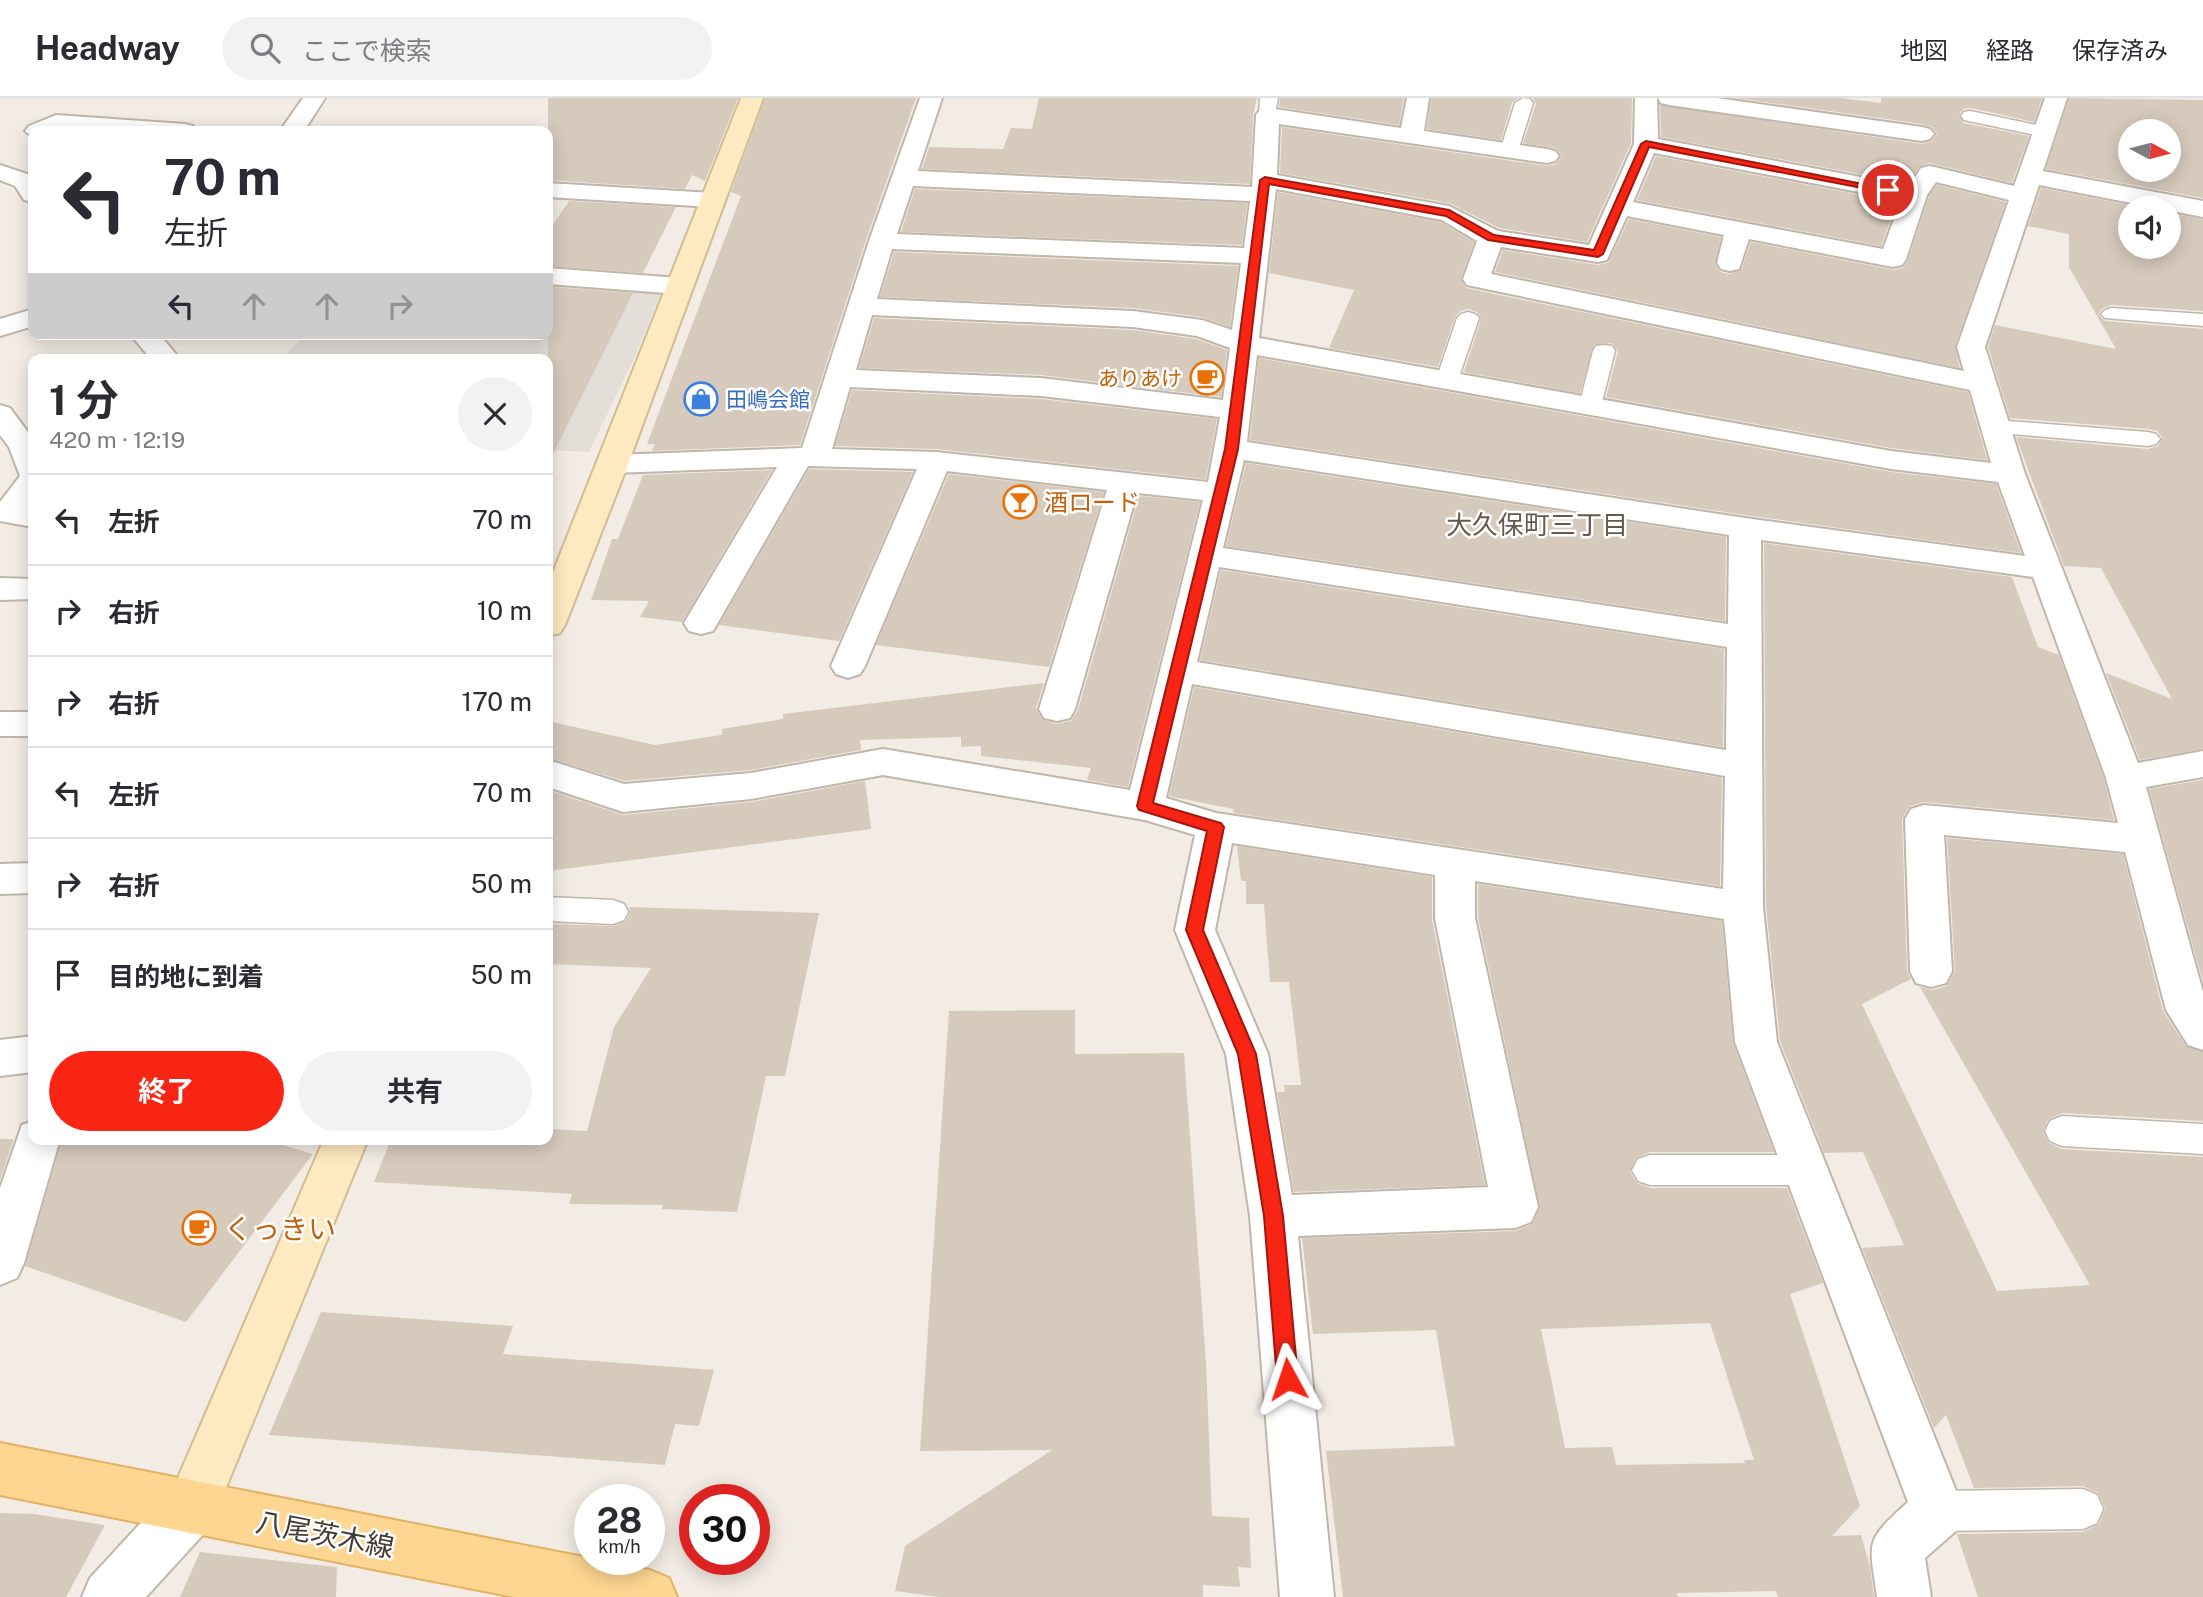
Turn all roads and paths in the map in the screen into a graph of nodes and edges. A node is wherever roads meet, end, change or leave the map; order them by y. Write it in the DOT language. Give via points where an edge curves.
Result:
graph roads {
  1 [pos="314,98"];
  2 [pos="752,98"];
  3 [pos="931,98"];
  4 [pos="1418,98"];
  5 [pos="1646,98"];
  6 [pos="1669,98"];
  7 [pos="2056,98"];
  8 [pos="1524,103"];
  9 [pos="1268,107"];
  10 [pos="1969,116"];
  11 [pos="48,126"];
  12 [pos="113,126"];
  13 [pos="295,126"];
  14 [pos="2045,132"];
  15 [pos="1922,134"];
  16 [pos="1411,136"];
  17 [pos="1646,144"];
  18 [pos="1509,151"];
  19 [pos="1547,156"];
  20 [pos="0,172"];
  21 [pos="904,178"];
  22 [pos="28,185"];
  23 [pos="2026,186"];
  24 [pos="1264,188"];
  25 [pos="553,190"];
  26 [pos="1915,195"];
  27 [pos="712,200"];
  28 [pos="1619,207"];
  29 [pos="2203,209"];
  30 [pos="1738,231"];
  31 [pos="1492,238"];
  32 [pos="882,241"];
  33 [pos="1255,256"];
  34 [pos="1730,263"];
  35 [pos="553,276"];
  36 [pos="679,286"];
  37 [pos="862,306"];
  38 [pos="2112,314"];
  39 [pos="1468,318"];
  40 [pos="2203,320"];
  41 [pos="149,340"];
  42 [pos="1245,344"];
  43 [pos="1604,351"];
  44 [pos="162,354"];
  45 [pos="840,378"];
  46 [pos="1447,380"];
  47 [pos="1984,384"];
  48 [pos="1590,406"];
  49 [pos="1236,410"];
  50 [pos="0,414"];
  51 [pos="1996,426"];
  52 [pos="2148,439"];
  53 [pos="1231,449"];
  54 [pos="28,451"];
  55 [pos="806,458"];
  56 [pos="936,461"];
  57 [pos="613,464"];
  58 [pos="2010,474"];
  59 [pos="1125,482"];
  60 [pos="28,488"];
  61 [pos="1219,493"];
  62 [pos="10,517"];
  63 [pos="1745,528"];
  64 [pos="1204,555"];
  65 [pos="2046,569"];
  66 [pos="0,589"];
  67 [pos="28,589"];
  68 [pos="553,613"];
  69 [pos="701,623"];
  70 [pos="1744,638"];
  71 [pos="848,666"];
  72 [pos="1177,670"];
  73 [pos="1057,709"];
  74 [pos="0,724"];
  75 [pos="28,724"];
  76 [pos="2203,764"];
  77 [pos="1743,766"];
  78 [pos="553,775"];
  79 [pos="2124,778"];
  80 [pos="1145,806"];
  81 [pos="1216,827"];
  82 [pos="2139,839"];
  83 [pos="1455,863"];
  84 [pos="28,878"];
  85 [pos="0,879"];
  86 [pos="1743,907"];
  87 [pos="553,909"];
  88 [pos="613,912"];
  89 [pos="1931,971"];
  90 [pos="2193,1000"];
  91 [pos="2203,1033"];
  92 [pos="28,1055"];
  93 [pos="0,1058"];
  94 [pos="2062,1131"];
  95 [pos="2203,1139"];
  96 [pos="36,1145"];
  97 [pos="343,1145"];
  98 [pos="1650,1170"];
  99 [pos="1805,1170"];
  100 [pos="1273,1216"];
  101 [pos="0,1263"];
  102 [pos="0,1469"];
  103 [pos="191,1508"];
  104 [pos="2083,1509"];
  105 [pos="1938,1511"];
  106 [pos="109,1597"];
  107 [pos="650,1597"];
  108 [pos="1307,1597"];
  109 [pos="1904,1597"];
  1 -- 13 [label="street"];
  2 -- 27 [label="street"];
  3 -- 21 [label="street"];
  4 -- 16 [label="street"];
  5 -- 17 [label="street"];
  6 -- 15 [label="street"];
  7 -- 14 [label="street"];
  8 -- 18 [label="lane"];
  9 -- 16 [label="street"];
  9 -- 24 [label="street"];
  10 -- 14 [label="lane"];
  11 -- 12 [label="street" via="56,122"];
  14 -- 23 [label="street"];
  16 -- 18 [label="street"];
  17 -- 26 [label="street"];
  17 -- 28 [label="street"];
  18 -- 19 [label="street"];
  20 -- 22 [label="street"];
  21 -- 24 [label="street"];
  21 -- 32 [label="street"];
  23 -- 26 [label="street" via="1930,173"];
  23 -- 29 [label="street"];
  23 -- 47 [label="street" via="1971,347"];
  24 -- 31 [label="street" via="1449,214"];
  24 -- 33 [label="street"];
  25 -- 27 [label="street"];
  26 -- 30 [label="street" via="1894,259"];
  27 -- 36 [label="street"];
  28 -- 30 [label="street"];
  28 -- 31 [label="street" via="1598,254"];
  30 -- 34 [label="street"];
  31 -- 47 [label="street" via="1476,279"];
  32 -- 33 [label="street"];
  32 -- 37 [label="street"];
  33 -- 42 [label="street"];
  35 -- 36 [label="street"];
  36 -- 57 [label="street"];
  37 -- 42 [label="street" via="1133,319 1202,328"];
  37 -- 45 [label="street"];
  38 -- 40 [label="lane"];
  39 -- 46 [label="lane"];
  41 -- 44 [label="street"];
  42 -- 46 [label="street"];
  42 -- 49 [label="street"];
  43 -- 48 [label="lane"];
  45 -- 49 [label="street" via="1041,387"];
  45 -- 55 [label="street"];
  46 -- 48 [label="street"];
  47 -- 51 [label="street"];
  48 -- 58 [label="street" via="1891,460"];
  49 -- 53 [label="street"];
  50 -- 54 [label="street"];
  51 -- 52 [label="lane"];
  51 -- 58 [label="street"];
  53 -- 61 [label="street"];
  53 -- 63 [label="street"];
  55 -- 56 [label="street"];
  55 -- 57 [label="street"];
  55 -- 69 [label="street"];
  56 -- 59 [label="street"];
  56 -- 71 [label="street"];
  57 -- 68 [label="street"];
  58 -- 65 [label="street"];
  59 -- 61 [label="street"];
  59 -- 73 [label="street"];
  60 -- 62 [label="street"];
  61 -- 64 [label="street"];
  63 -- 65 [label="street"];
  63 -- 70 [label="street"];
  64 -- 70 [label="street"];
  64 -- 72 [label="street"];
  65 -- 79 [label="street"];
  66 -- 67 [label="street"];
  70 -- 77 [label="street"];
  72 -- 77 [label="street"];
  72 -- 80 [label="street"];
  74 -- 75 [label="street"];
  76 -- 79 [label="street"];
  77 -- 86 [label="street"];
  78 -- 80 [label="street" via="623,798 751,786 883,762"];
  79 -- 82 [label="street"];
  80 -- 81 [label="street"];
  81 -- 83 [label="street"];
  81 -- 100 [label="street" via="1195,930 1247,1054"];
  82 -- 89 [label="street" via="1924,819"];
  82 -- 90 [label="street"];
  83 -- 86 [label="street"];
  83 -- 100 [label="street" via="1455,918 1515,1207"];
  84 -- 85 [label="street"];
  86 -- 99 [label="street" via="1756,1042"];
  87 -- 88 [label="lane"];
  90 -- 91 [label="street" via="2187,1010"];
  92 -- 93 [label="street"];
  94 -- 95 [label="lane"];
  96 -- 101 [label="street"];
  97 -- 103 [label="street"];
  98 -- 99 [label="lane"];
  99 -- 105 [label="street"];
  100 -- 108 [label="street"];
  102 -- 103 [label="main road, 八尾茨木線"];
  103 -- 106 [label="street"];
  103 -- 107 [label="main road, 八尾茨木線"];
  104 -- 105 [label="lane"];
  105 -- 109 [label="street" via="1897,1548"];
}
